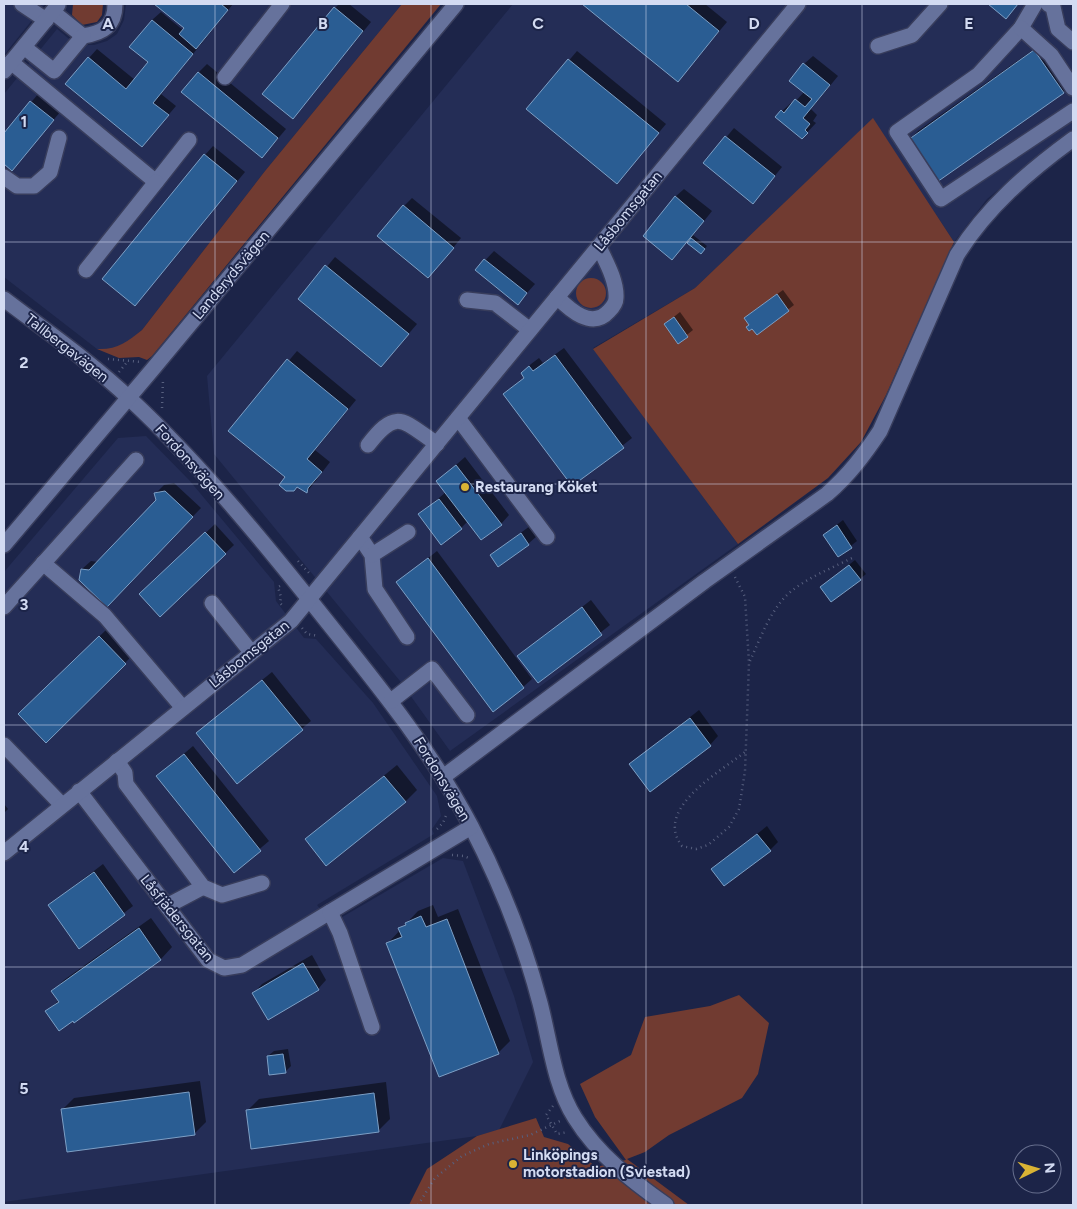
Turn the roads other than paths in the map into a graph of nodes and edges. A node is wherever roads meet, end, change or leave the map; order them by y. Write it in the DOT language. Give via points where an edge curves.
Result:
graph roads {
  1 [pos="22,4"];
  2 [pos="115,4"];
  3 [pos="282,4"];
  4 [pos="456,4"];
  5 [pos="798,4"];
  6 [pos="940,4"];
  7 [pos="1035,4"];
  8 [pos="1048,4"];
  9 [pos="52,12"];
  10 [pos="1021,28"];
  11 [pos="83,36"];
  12 [pos="1073,42"];
  13 [pos="24,46"];
  14 [pos="878,46"];
  15 [pos="7,66"];
  16 [pos="225,77"];
  17 [pos="1073,88"];
  18 [pos="1073,110"];
  19 [pos="59,138"];
  20 [pos="1073,139"];
  21 [pos="189,140"];
  22 [pos="4,177"];
  23 [pos="156,182"];
  24 [pos="599,247"];
  25 [pos="86,270"];
  26 [pos="557,297"];
  27 [pos="4,299"];
  28 [pos="468,300"];
  29 [pos="530,330"];
  30 [pos="129,398"];
  31 [pos="458,418"];
  32 [pos="437,444"];
  33 [pos="368,445"];
  34 [pos="136,460"];
  35 [pos="408,532"];
  36 [pos="547,536"];
  37 [pos="360,537"];
  38 [pos="4,545"];
  39 [pos="372,555"];
  40 [pos="43,563"];
  41 [pos="309,599"];
  42 [pos="212,603"];
  43 [pos="4,607"];
  44 [pos="406,637"];
  45 [pos="251,652"];
  46 [pos="391,701"];
  47 [pos="183,708"];
  48 [pos="467,715"];
  49 [pos="4,745"];
  50 [pos="117,761"];
  51 [pos="443,777"];
  52 [pos="79,791"];
  53 [pos="62,805"];
  54 [pos="472,827"];
  55 [pos="4,853"];
  56 [pos="262,883"];
  57 [pos="203,887"];
  58 [pos="167,906"];
  59 [pos="330,912"];
  60 [pos="372,1027"];
  61 [pos="666,1205"];
  1 -- 9 [label="street"];
  2 -- 11 [label="street" via="111,22 104,31"];
  3 -- 16 [label="street"];
  4 -- 30 [label="street, Landerydsvägen"];
  5 -- 24 [label="street, Låsbomsgatan"];
  6 -- 14 [label="street" via="912,35"];
  7 -- 10 [label="street"];
  8 -- 12 [label="street" via="1053,7 1058,29"];
  9 -- 11 [label="street"];
  9 -- 13 [label="street"];
  10 -- 17 [label="street" via="1051,55"];
  10 -- 18 [label="street" via="978,75 897,132 941,199"];
  11 -- 13 [label="street" via="54,71"];
  13 -- 15 [label="street"];
  15 -- 23 [label="street"];
  19 -- 22 [label="street" via="50,172 34,186 17,186"];
  20 -- 51 [label="street" via="1017,183 972,231 957,256 880,431 846,478"];
  21 -- 23 [label="street"];
  23 -- 25 [label="street"];
  24 -- 26 [label="street, Låsbomsgatan"];
  24 -- 26 [label="street" via="616,291 616,300 611,308 597,319 589,319 572,311"];
  26 -- 29 [label="street, Låsbomsgatan"];
  27 -- 30 [label="street, Tallbergavägen"];
  28 -- 29 [label="street" via="495,303"];
  29 -- 31 [label="street, Låsbomsgatan"];
  30 -- 38 [label="street, Landerydsvägen"];
  30 -- 41 [label="street, Fordonsvägen" via="224,499"];
  31 -- 32 [label="street, Låsbomsgatan"];
  31 -- 36 [label="street"];
  32 -- 33 [label="street" via="404,421 393,421 381,428"];
  32 -- 37 [label="street, Låsbomsgatan"];
  34 -- 40 [label="street"];
  35 -- 39 [label="street"];
  37 -- 39 [label="street"];
  37 -- 41 [label="street, Låsbomsgatan"];
  39 -- 44 [label="street" via="375,589"];
  40 -- 43 [label="street"];
  40 -- 47 [label="street" via="105,616"];
  41 -- 45 [label="street, Låsbomsgatan" via="294,618"];
  41 -- 46 [label="street, Fordonsvägen"];
  42 -- 45 [label="street"];
  45 -- 47 [label="street, Låsbomsgatan"];
  46 -- 48 [label="street" via="432,670"];
  46 -- 51 [label="street, Fordonsvägen"];
  47 -- 50 [label="street, Låsbomsgatan"];
  49 -- 53 [label="street"];
  50 -- 52 [label="street, Låsbomsgatan"];
  50 -- 57 [label="street" via="125,772 126,784"];
  51 -- 54 [label="street, Fordonsvägen"];
  52 -- 53 [label="street, Låsbomsgatan"];
  52 -- 58 [label="street, Låsfjädersgatan"];
  53 -- 55 [label="street, Låsbomsgatan"];
  54 -- 59 [label="street, Låsfjädersgatan"];
  54 -- 61 [label="street, Fordonsvägen" via="502,891 524,949 555,1068 573,1116 607,1158 638,1186"];
  56 -- 57 [label="street" via="222,895"];
  57 -- 58 [label="street"];
  58 -- 59 [label="street, Låsfjädersgatan" via="208,960 224,968 242,965"];
  59 -- 60 [label="street"];
}
